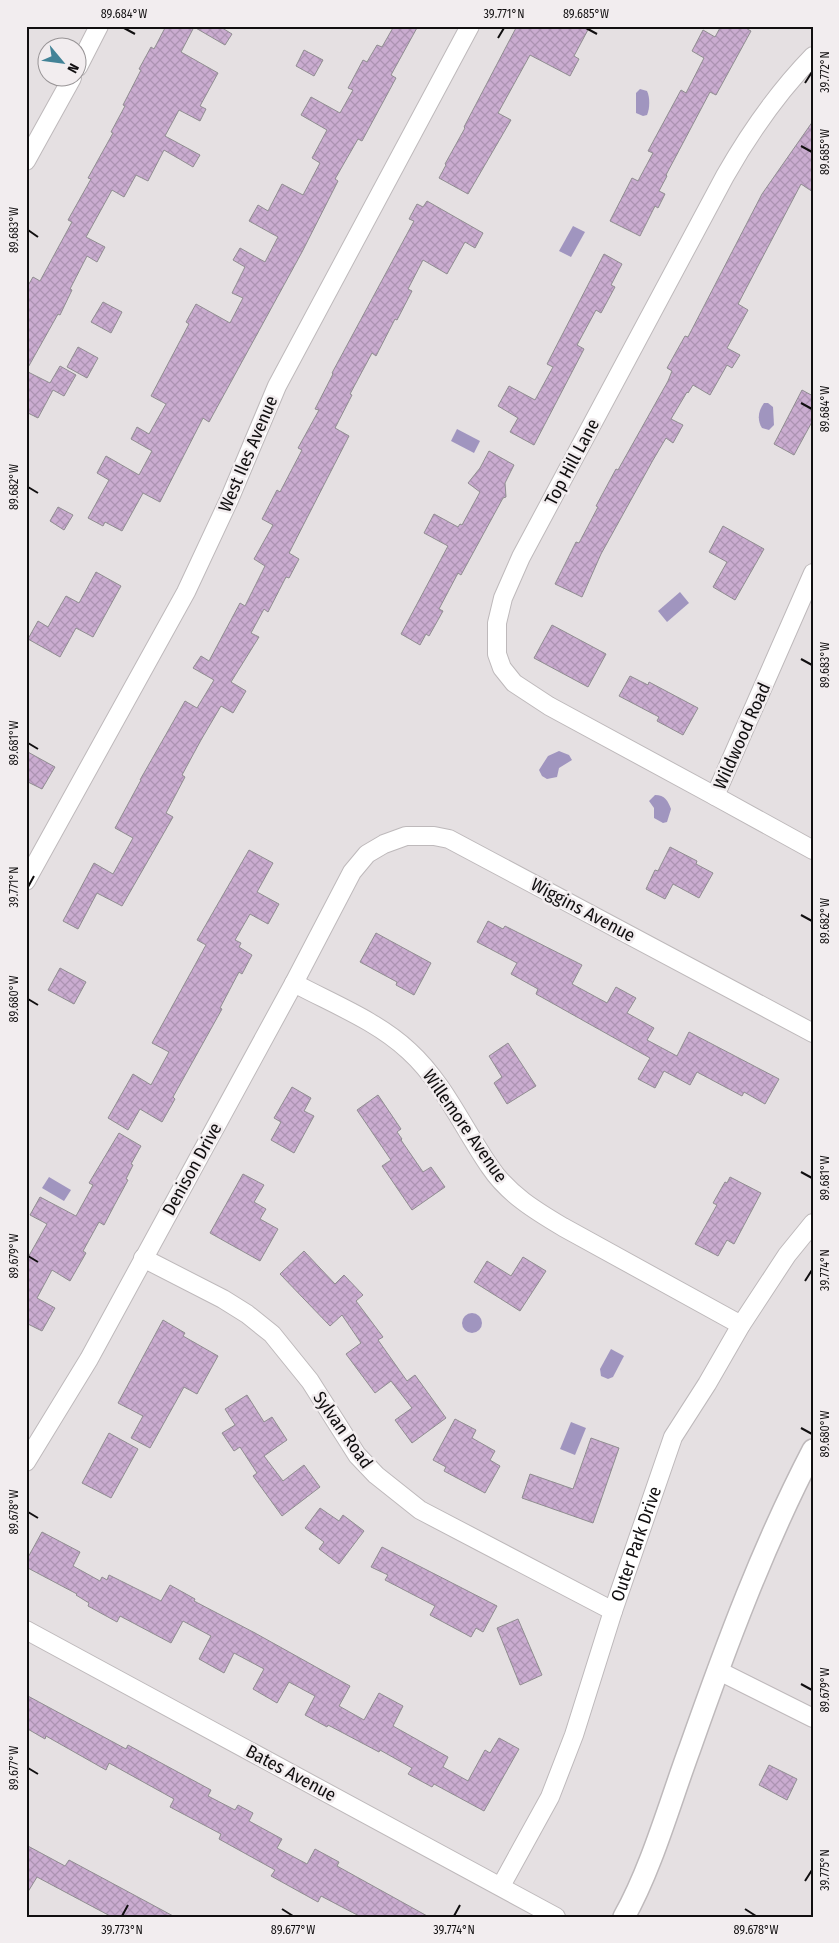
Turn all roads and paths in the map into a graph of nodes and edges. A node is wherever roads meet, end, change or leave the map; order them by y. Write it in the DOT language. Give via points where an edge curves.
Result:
graph roads {
  1 [pos="99,26"];
  2 [pos="470,26"];
  3 [pos="88,47"];
  4 [pos="813,56"];
  5 [pos="66,88"];
  6 [pos="26,161"];
  7 [pos="813,573"];
  8 [pos="715,796"];
  9 [pos="813,850"];
  10 [pos="33,854"];
  11 [pos="352,872"];
  12 [pos="26,881"];
  13 [pos="294,983"];
  14 [pos="813,1033"];
  15 [pos="813,1223"];
  16 [pos="144,1258"];
  17 [pos="741,1324"];
  18 [pos="813,1450"];
  19 [pos="26,1462"];
  20 [pos="613,1611"];
  21 [pos="26,1630"];
  22 [pos="717,1670"];
  23 [pos="813,1718"];
  24 [pos="501,1886"];
  25 [pos="556,1917"];
  26 [pos="624,1917"];
  1 -- 3 [label="street"];
  2 -- 10 [label="street, West Iles Avenue" via="277,386 186,592"];
  4 -- 8 [label="street, Top Hill Lane" via="780,91 725,176 521,557 503,598 497,623 496,654 514,683 549,706"];
  5 -- 6 [label="street"];
  7 -- 8 [label="street, Wildwood Road"];
  8 -- 9 [label="street, Wildwood Road"];
  10 -- 12 [label="street, West Iles Avenue"];
  11 -- 13 [label="street, Denison Drive"];
  11 -- 14 [label="street, Wiggins Avenue" via="367,854 406,836 449,839"];
  13 -- 16 [label="street, Denison Drive"];
  13 -- 17 [label="street, Willemore Avenue" via="369,1022 409,1051 427,1070 491,1168 513,1194 555,1222"];
  15 -- 17 [label="street, Outer Park Drive" via="787,1255"];
  16 -- 19 [label="street, Denison Drive" via="89,1359"];
  16 -- 20 [label="street, Sylvan Road" via="223,1299 272,1334 310,1382 357,1455 376,1476 420,1510"];
  17 -- 20 [label="street, Outer Park Drive" via="673,1437"];
  18 -- 22 [label="street" via="765,1551"];
  20 -- 24 [label="street, Outer Park Drive" via="574,1735 550,1796"];
  21 -- 24 [label="street, Bates Avenue"];
  22 -- 23 [label="street"];
  22 -- 26 [label="street" via="646,1868"];
  24 -- 25 [label="street, Bates Avenue"];
}
